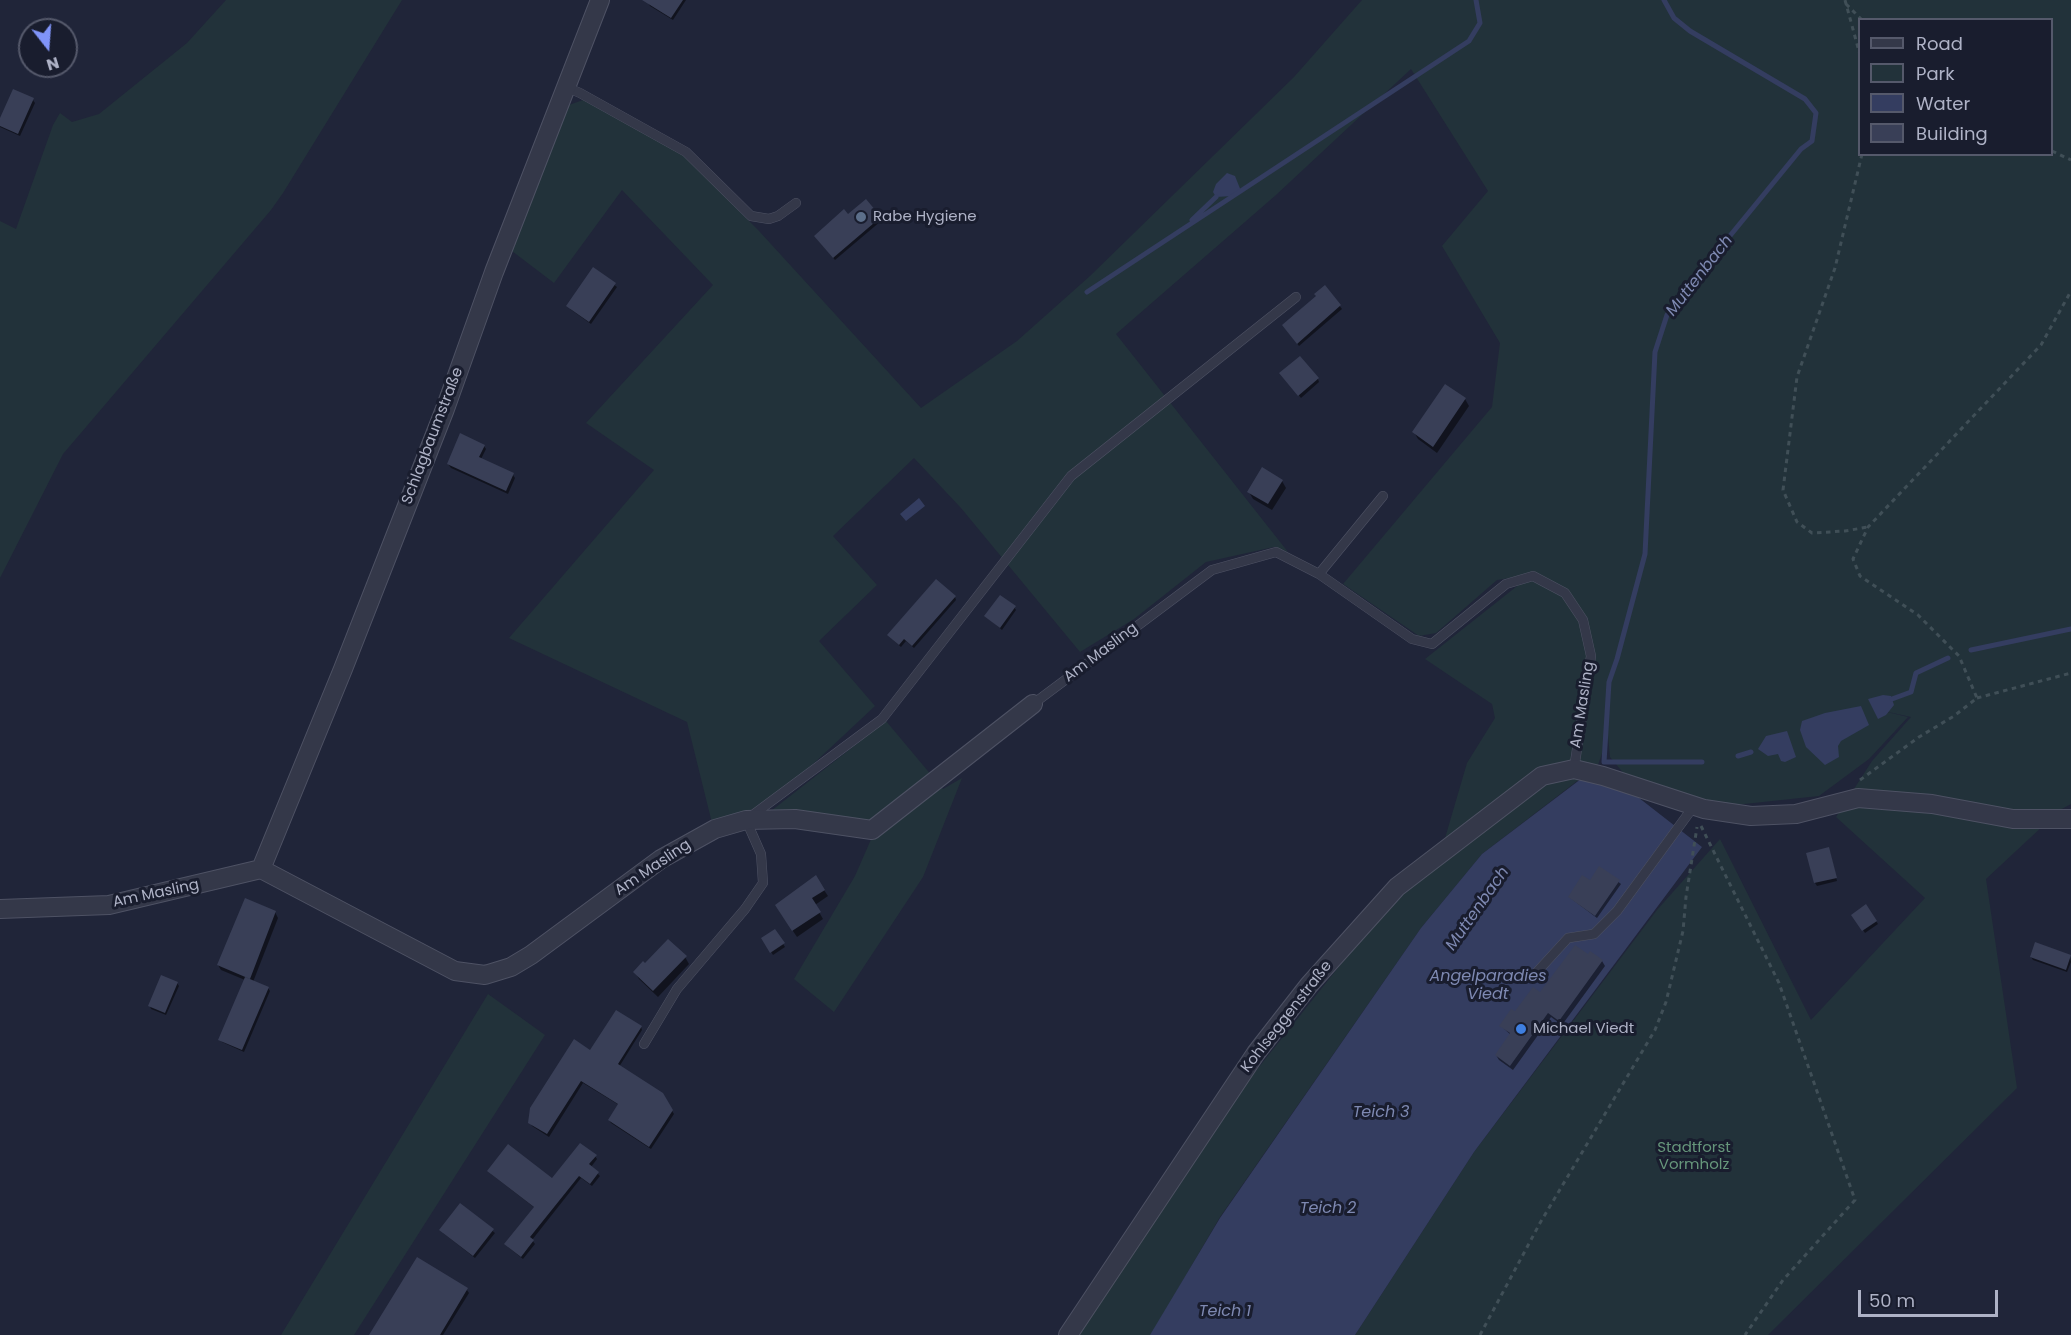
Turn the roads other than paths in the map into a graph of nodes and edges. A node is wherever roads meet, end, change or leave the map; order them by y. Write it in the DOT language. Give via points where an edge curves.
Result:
graph roads {
  1 [pos="600,0"];
  2 [pos="566,87"];
  3 [pos="795,203"];
  4 [pos="1296,297"];
  5 [pos="1383,496"];
  6 [pos="1319,574"];
  7 [pos="1033,704"];
  8 [pos="1574,769"];
  9 [pos="1694,806"];
  10 [pos="2071,819"];
  11 [pos="746,820"];
  12 [pos="261,869"];
  13 [pos="0,909"];
  14 [pos="1536,973"];
  15 [pos="644,1044"];
  16 [pos="1068,1335"];
  1 -- 2 [label="street, Schlagbaumstraße"];
  2 -- 3 [label="lane" via="686,152 750,216 769,219"];
  2 -- 12 [label="street, Schlagbaumstraße" via="440,420"];
  4 -- 11 [label="lane" via="1071,476 882,719"];
  5 -- 6 [label="lane"];
  6 -- 7 [label="lane, Am Masling" via="1276,552 1212,570"];
  6 -- 8 [label="lane, Am Masling" via="1412,639 1432,644 1506,584 1533,576 1565,593 1584,620 1592,656"];
  7 -- 11 [label="street, Am Masling" via="872,830 795,819"];
  8 -- 9 [label="street, Am Masling"];
  8 -- 16 [label="street, Kohlseggenstraße" via="1542,776 1397,887 1325,967 1256,1053"];
  9 -- 10 [label="street, Am Masling" via="1751,816 1796,814 1858,798 1932,804 2013,819"];
  9 -- 14 [label="lane" via="1617,911 1594,934 1568,938"];
  11 -- 12 [label="street, Am Masling" via="715,829 661,859 531,955 512,967 485,975 455,970"];
  11 -- 15 [label="lane" via="761,854 763,884 676,989"];
  12 -- 13 [label="street, Am Masling" via="109,905"];
}
